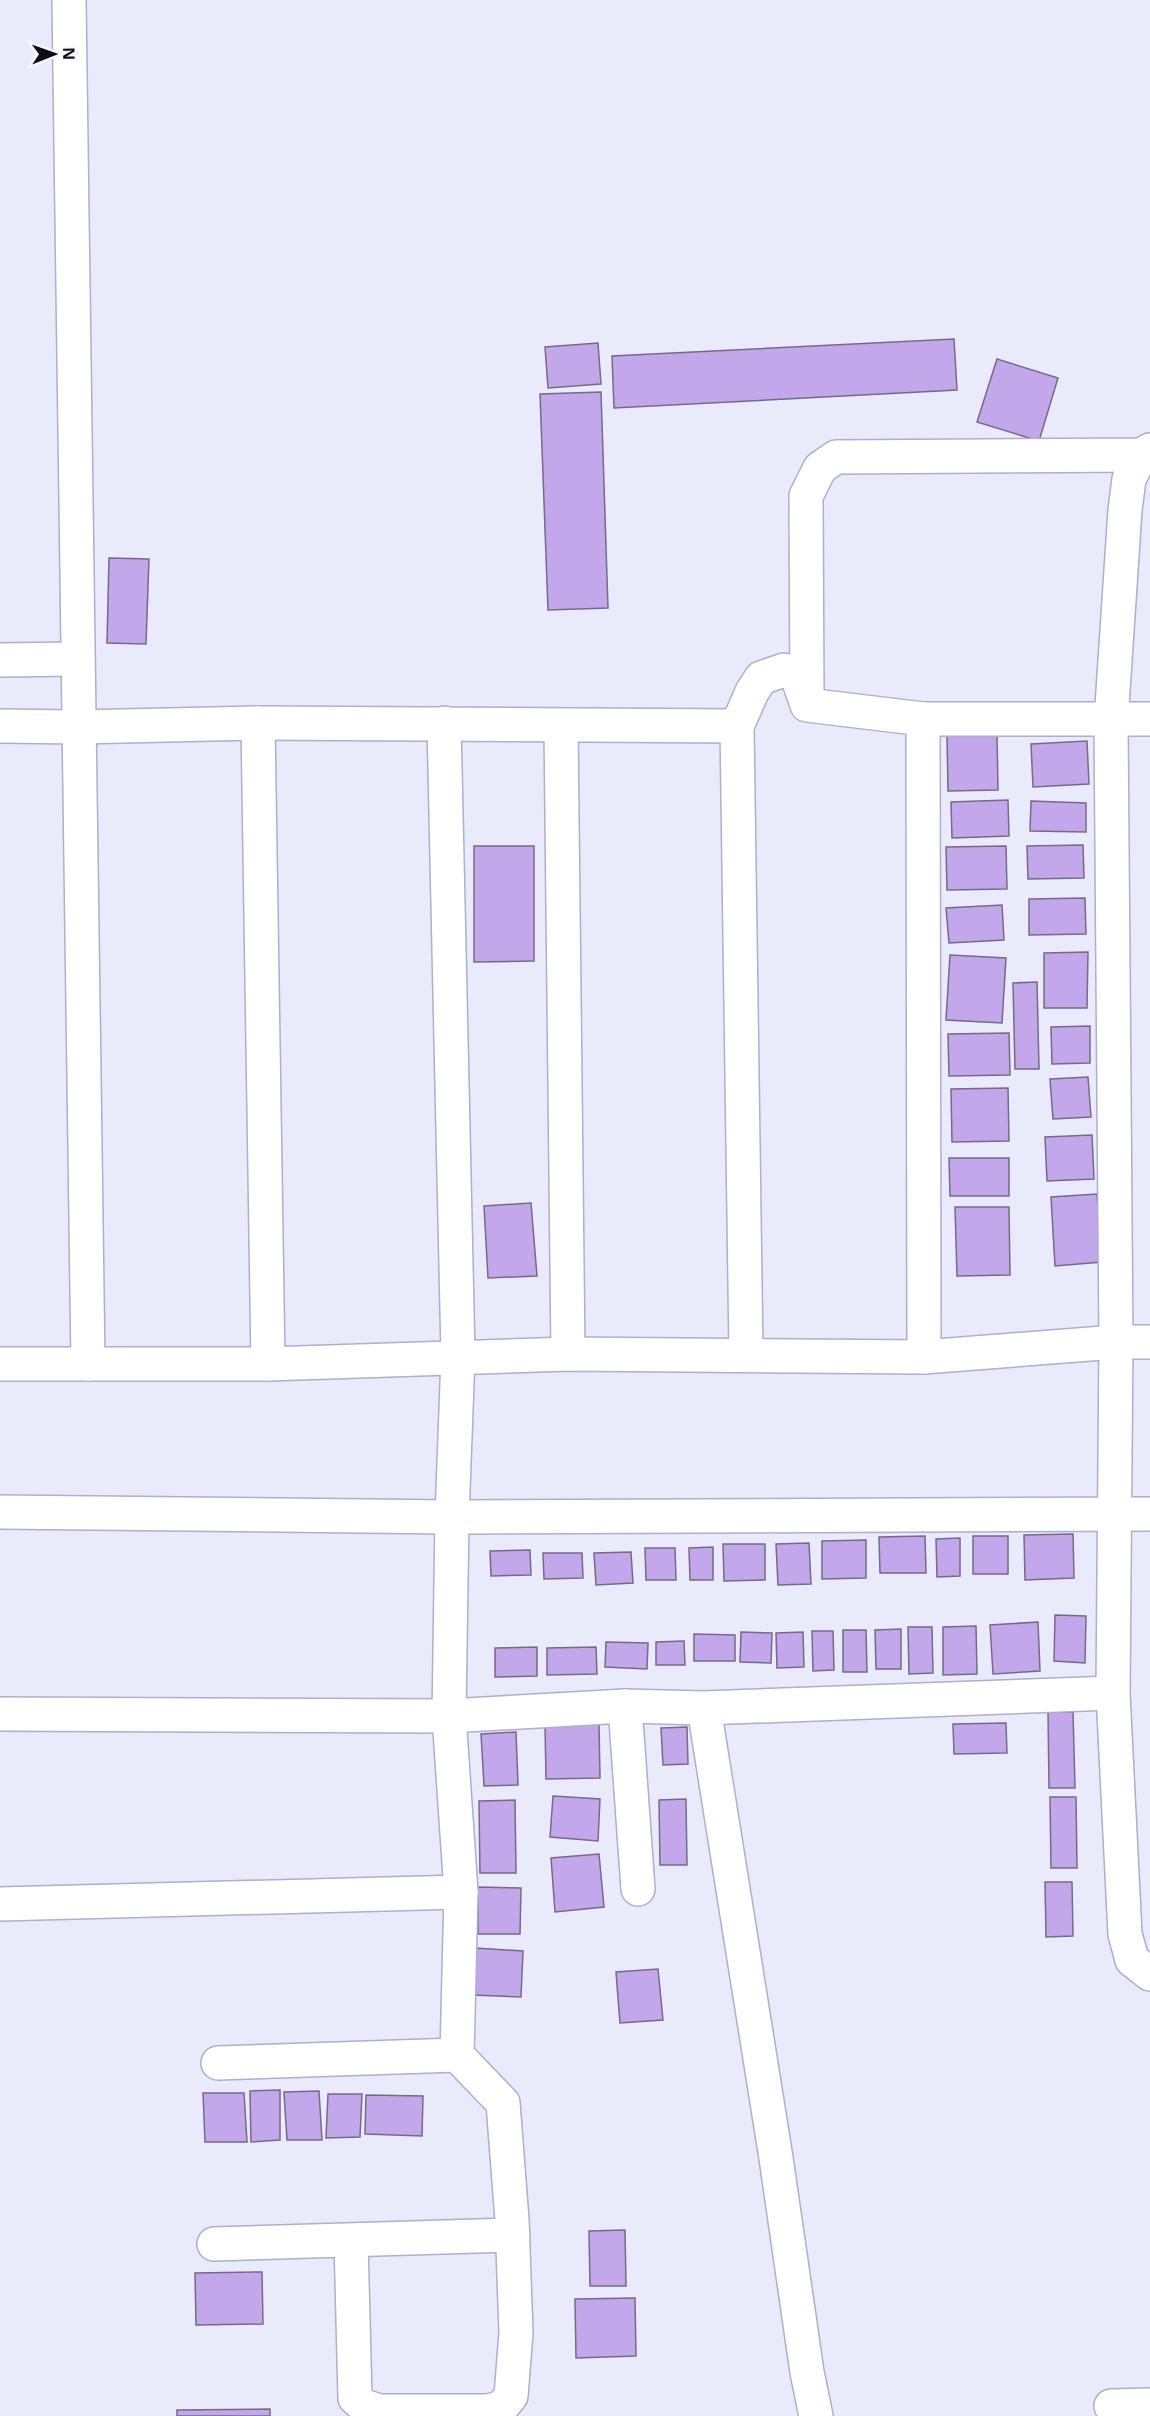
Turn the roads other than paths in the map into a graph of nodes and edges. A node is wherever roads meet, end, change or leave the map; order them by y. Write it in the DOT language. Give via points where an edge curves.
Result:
graph roads {
  1 [pos="69,0"];
  2 [pos="1146,453"];
  3 [pos="78,659"];
  4 [pos="0,660"];
  5 [pos="807,705"];
  6 [pos="923,719"];
  7 [pos="1150,719"];
  8 [pos="1111,721"];
  9 [pos="258,723"];
  10 [pos="444,723"];
  11 [pos="0,726"];
  12 [pos="561,726"];
  13 [pos="737,726"];
  14 [pos="79,727"];
  15 [pos="1116,1342"];
  16 [pos="1150,1342"];
  17 [pos="568,1354"];
  18 [pos="746,1354"];
  19 [pos="458,1356"];
  20 [pos="924,1357"];
  21 [pos="0,1364"];
  22 [pos="88,1364"];
  23 [pos="268,1364"];
  24 [pos="0,1512"];
  25 [pos="1114,1513"];
  26 [pos="1150,1514"];
  27 [pos="452,1518"];
  28 [pos="1113,1693"];
  29 [pos="625,1706"];
  30 [pos="704,1708"];
  31 [pos="0,1714"];
  32 [pos="449,1716"];
  33 [pos="638,1889"];
  34 [pos="461,1892"];
  35 [pos="0,1904"];
  36 [pos="1150,1974"];
  37 [pos="457,2055"];
  38 [pos="218,2063"];
  39 [pos="513,2235"];
  40 [pos="351,2241"];
  41 [pos="214,2244"];
  42 [pos="1150,2405"];
  43 [pos="1111,2406"];
  44 [pos="816,2416"];
  1 -- 3 [label="street"];
  2 -- 5 [label="street" via="836,457 820,468 806,496"];
  2 -- 8 [label="street" via="1129,479"];
  3 -- 4 [label="street"];
  3 -- 14 [label="street"];
  5 -- 6 [label="street"];
  5 -- 13 [label="street" via="797,676 784,670 761,678"];
  6 -- 8 [label="street"];
  6 -- 20 [label="street"];
  7 -- 8 [label="street"];
  8 -- 15 [label="street"];
  9 -- 10 [label="street"];
  9 -- 14 [label="street"];
  9 -- 23 [label="street"];
  10 -- 12 [label="street"];
  10 -- 19 [label="street"];
  11 -- 14 [label="street"];
  12 -- 13 [label="street"];
  12 -- 17 [label="street"];
  13 -- 18 [label="street"];
  14 -- 22 [label="street"];
  15 -- 16 [label="street"];
  15 -- 20 [label="street"];
  15 -- 25 [label="street"];
  17 -- 18 [label="street"];
  17 -- 19 [label="street"];
  18 -- 20 [label="street"];
  19 -- 23 [label="street"];
  19 -- 27 [label="street"];
  21 -- 22 [label="street"];
  22 -- 23 [label="street"];
  24 -- 27 [label="street"];
  25 -- 26 [label="street"];
  25 -- 27 [label="street"];
  25 -- 28 [label="street"];
  27 -- 32 [label="street"];
  28 -- 30 [label="street"];
  28 -- 36 [label="street" via="1125,1934 1132,1960"];
  29 -- 30 [label="street"];
  29 -- 32 [label="street"];
  29 -- 33 [label="street"];
  30 -- 44 [label="street"];
  31 -- 32 [label="street"];
  32 -- 34 [label="street"];
  34 -- 35 [label="street"];
  34 -- 37 [label="street"];
  37 -- 38 [label="street"];
  37 -- 39 [label="street" via="503,2103"];
  39 -- 40 [label="street"];
  39 -- 40 [label="street" via="516,2333 511,2396 501,2408 487,2411 379,2411 355,2398"];
  40 -- 41 [label="street"];
  42 -- 43 [label="street"];
}
